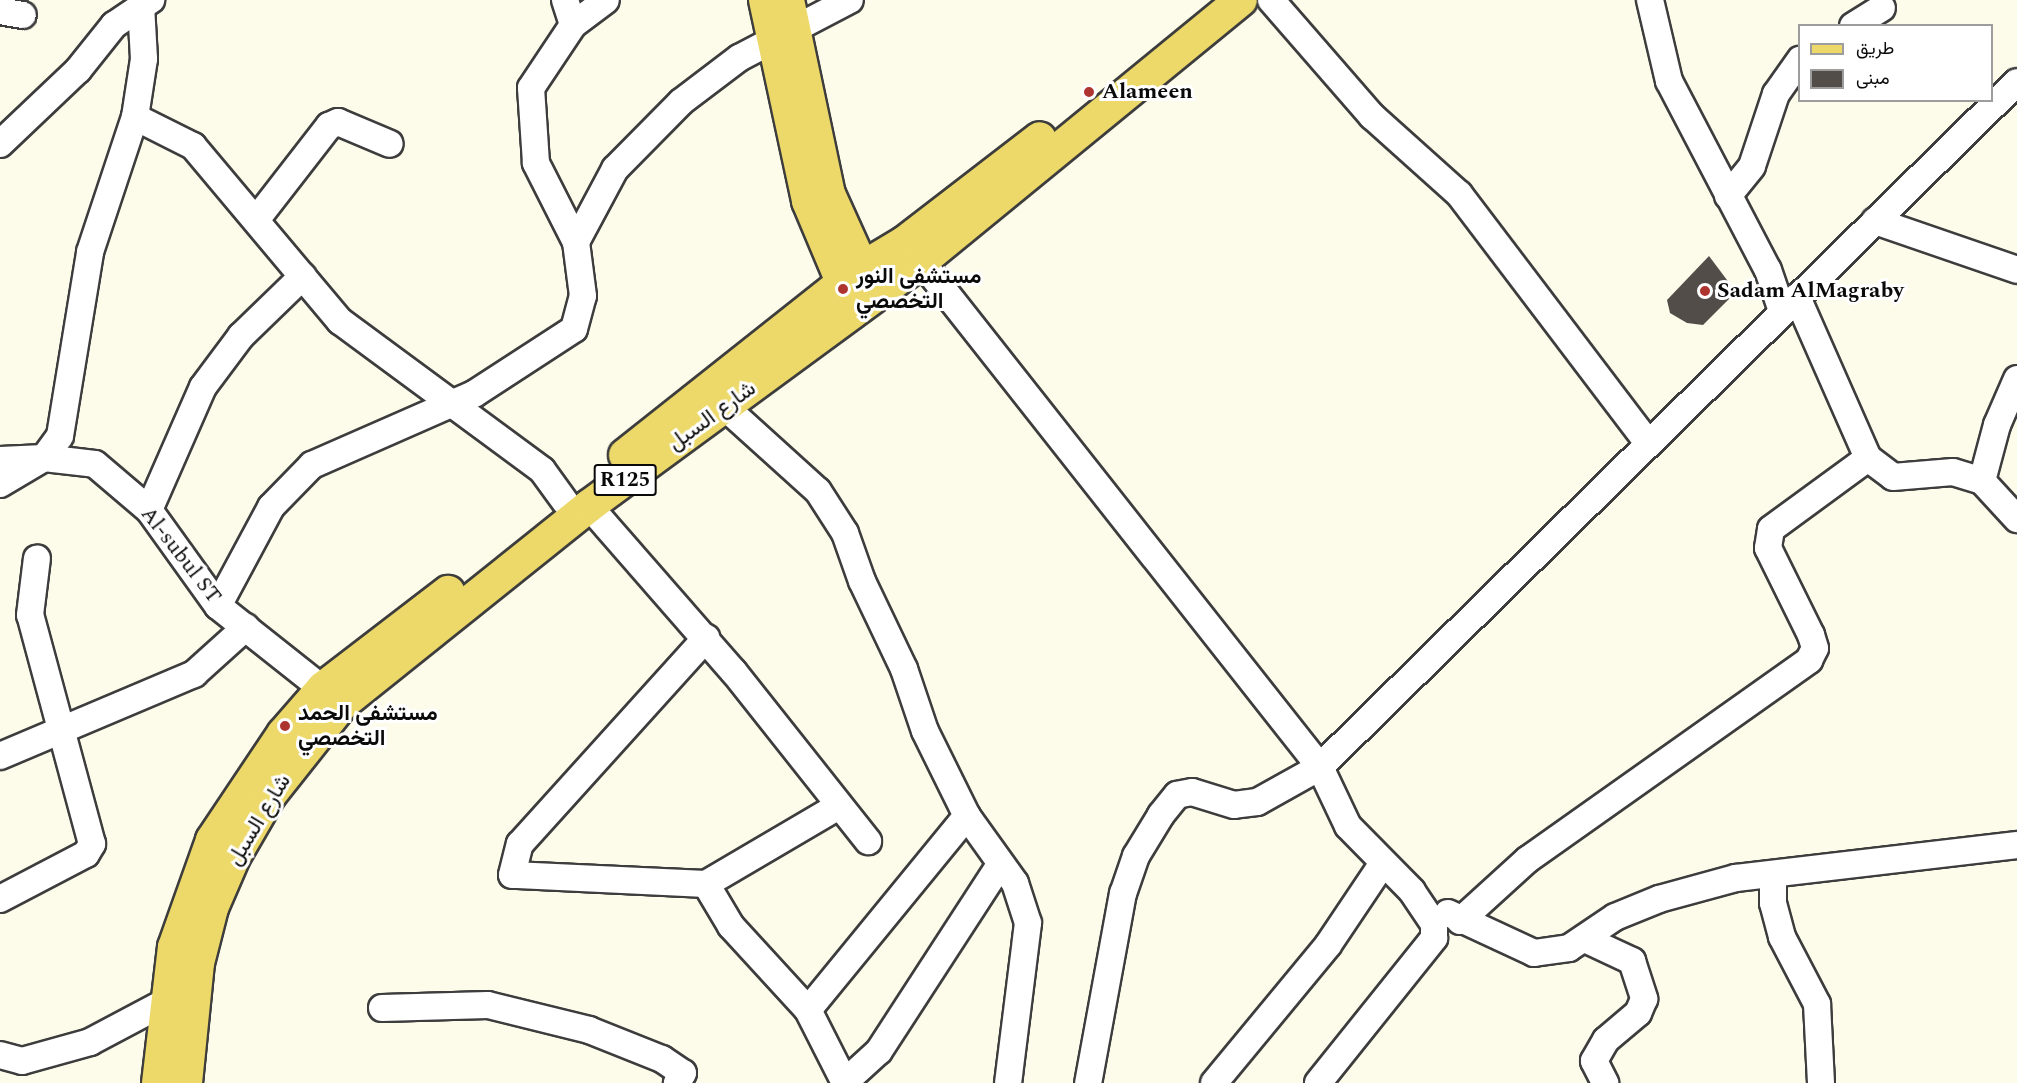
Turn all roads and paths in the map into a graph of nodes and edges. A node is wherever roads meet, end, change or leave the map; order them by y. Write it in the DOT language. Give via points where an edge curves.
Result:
graph roads {
  1 [pos="565,0"];
  2 [pos="606,0"];
  3 [pos="765,0"];
  4 [pos="788,0"];
  5 [pos="850,0"];
  6 [pos="1208,0"];
  7 [pos="1241,0"];
  8 [pos="1271,0"];
  9 [pos="1650,0"];
  10 [pos="146,3"];
  11 [pos="1882,8"];
  12 [pos="1856,24"];
  13 [pos="573,25"];
  14 [pos="782,38"];
  15 [pos="1798,62"];
  16 [pos="2017,82"];
  17 [pos="135,117"];
  18 [pos="0,144"];
  19 [pos="390,144"];
  20 [pos="1728,196"];
  21 [pos="256,220"];
  22 [pos="1875,220"];
  23 [pos="576,242"];
  24 [pos="913,251"];
  25 [pos="2017,270"];
  26 [pos="303,276"];
  27 [pos="858,289"];
  28 [pos="1789,304"];
  29 [pos="2017,379"];
  30 [pos="453,403"];
  31 [pos="725,407"];
  32 [pos="2007,424"];
  33 [pos="1648,443"];
  34 [pos="44,458"];
  35 [pos="1868,458"];
  36 [pos="0,460"];
  37 [pos="1982,481"];
  38 [pos="0,484"];
  39 [pos="577,504"];
  40 [pos="149,510"];
  41 [pos="2017,519"];
  42 [pos="37,558"];
  43 [pos="218,606"];
  44 [pos="246,627"];
  45 [pos="706,638"];
  46 [pos="332,696"];
  47 [pos="62,730"];
  48 [pos="0,756"];
  49 [pos="1320,767"];
  50 [pos="837,807"];
  51 [pos="967,816"];
  52 [pos="868,841"];
  53 [pos="2017,845"];
  54 [pos="1383,863"];
  55 [pos="999,866"];
  56 [pos="1773,875"];
  57 [pos="706,884"];
  58 [pos="1412,891"];
  59 [pos="0,899"];
  60 [pos="1460,921"];
  61 [pos="1587,940"];
  62 [pos="167,1001"];
  63 [pos="382,1008"];
  64 [pos="808,1010"];
  65 [pos="0,1056"];
  66 [pos="845,1082"];
  67 [pos="158,1083"];
  68 [pos="186,1083"];
  69 [pos="677,1083"];
  70 [pos="1008,1083"];
  71 [pos="1088,1083"];
  72 [pos="1214,1083"];
  73 [pos="1318,1083"];
  74 [pos="1605,1083"];
  75 [pos="1821,1083"];
  1 -- 13 [label="street"];
  2 -- 13 [label="street"];
  3 -- 14 [label="main road"];
  4 -- 14 [label="main road"];
  5 -- 14 [label="street"];
  6 -- 24 [label="main road, شارع السبل / R125"];
  7 -- 24 [label="main road, شارع السبل / R125"];
  8 -- 33 [label="street" via="1372,116 1459,194"];
  9 -- 20 [label="street" via="1669,81"];
  10 -- 17 [label="street" via="144,59"];
  10 -- 18 [label="street" via="114,25 78,70"];
  11 -- 12 [label="street"];
  13 -- 23 [label="street" via="531,88 536,163"];
  14 -- 23 [label="street" via="739,58 672,110 615,169"];
  14 -- 27 [label="main road" via="808,201"];
  15 -- 20 [label="street" via="1780,85 1752,166"];
  16 -- 22 [label="street"];
  17 -- 21 [label="street" via="193,146"];
  17 -- 34 [label="street" via="90,252 60,436"];
  19 -- 21 [label="street" via="338,122 329,126"];
  20 -- 28 [label="street"];
  21 -- 26 [label="street"];
  22 -- 25 [label="street"];
  22 -- 28 [label="street"];
  23 -- 30 [label="street" via="583,296 574,329"];
  24 -- 27 [label="main road, شارع السبل / R125"];
  24 -- 49 [label="street"];
  26 -- 30 [label="street" via="340,321"];
  26 -- 40 [label="street" via="241,336 203,387"];
  27 -- 31 [label="main road, شارع السبل / R125"];
  27 -- 39 [label="main road, شارع السبل / R125"];
  28 -- 33 [label="street"];
  28 -- 35 [label="street"];
  29 -- 32 [label="street"];
  30 -- 39 [label="street" via="542,470"];
  30 -- 43 [label="street" via="312,465 271,507"];
  31 -- 39 [label="main road, شارع السبل / R125"];
  31 -- 51 [label="street" via="818,491 845,533 862,581 904,669 925,731"];
  32 -- 37 [label="street"];
  33 -- 49 [label="street"];
  34 -- 36 [label="street, Al-subul ST"];
  34 -- 38 [label="street"];
  34 -- 40 [label="street, Al-subul ST" via="94,464"];
  35 -- 37 [label="street" via="1893,477 1953,472"];
  35 -- 60 [label="street" via="1771,529 1768,548 1815,648 1809,660 1527,860"];
  37 -- 41 [label="street"];
  39 -- 45 [label="street"];
  39 -- 46 [label="main road, شارع السبل / R125"];
  40 -- 43 [label="street, Al-subul ST"];
  42 -- 47 [label="street" via="30,615"];
  43 -- 44 [label="street, Al-subul ST"];
  44 -- 46 [label="street, Al-subul ST"];
  44 -- 47 [label="street" via="194,674"];
  45 -- 50 [label="street"];
  45 -- 57 [label="street" via="520,844 512,875"];
  46 -- 62 [label="main road, شارع السبل / R125" via="283,734 212,840 174,947"];
  46 -- 68 [label="main road, شارع السبل / R125" via="234,856 212,908 198,963"];
  47 -- 48 [label="street"];
  47 -- 59 [label="street" via="90,850"];
  49 -- 54 [label="street" via="1348,826"];
  49 -- 71 [label="street" via="1257,802 1234,805 1192,792 1177,795 1161,815 1136,856 1123,893"];
  50 -- 52 [label="street"];
  50 -- 57 [label="street"];
  51 -- 55 [label="street"];
  51 -- 64 [label="street"];
  53 -- 56 [label="street"];
  54 -- 58 [label="street"];
  54 -- 72 [label="street" via="1328,945"];
  55 -- 66 [label="street" via="879,1052"];
  55 -- 70 [label="street" via="1015,883 1028,923"];
  56 -- 61 [label="street" via="1736,878 1659,899 1615,917"];
  56 -- 75 [label="street" via="1773,903 1782,937 1817,1004"];
  57 -- 64 [label="street" via="731,926"];
  58 -- 60 [label="street"];
  58 -- 73 [label="street" via="1434,924 1434,938"];
  60 -- 61 [label="street" via="1534,953"];
  61 -- 74 [label="street" via="1632,961 1644,999 1638,1013 1606,1040 1594,1061"];
  62 -- 65 [label="street" via="90,1042 22,1061"];
  62 -- 67 [label="main road, شارع السبل / R125"];
  63 -- 69 [label="street" via="488,1005 555,1022 663,1059 683,1073"];
  64 -- 66 [label="street"];
}
